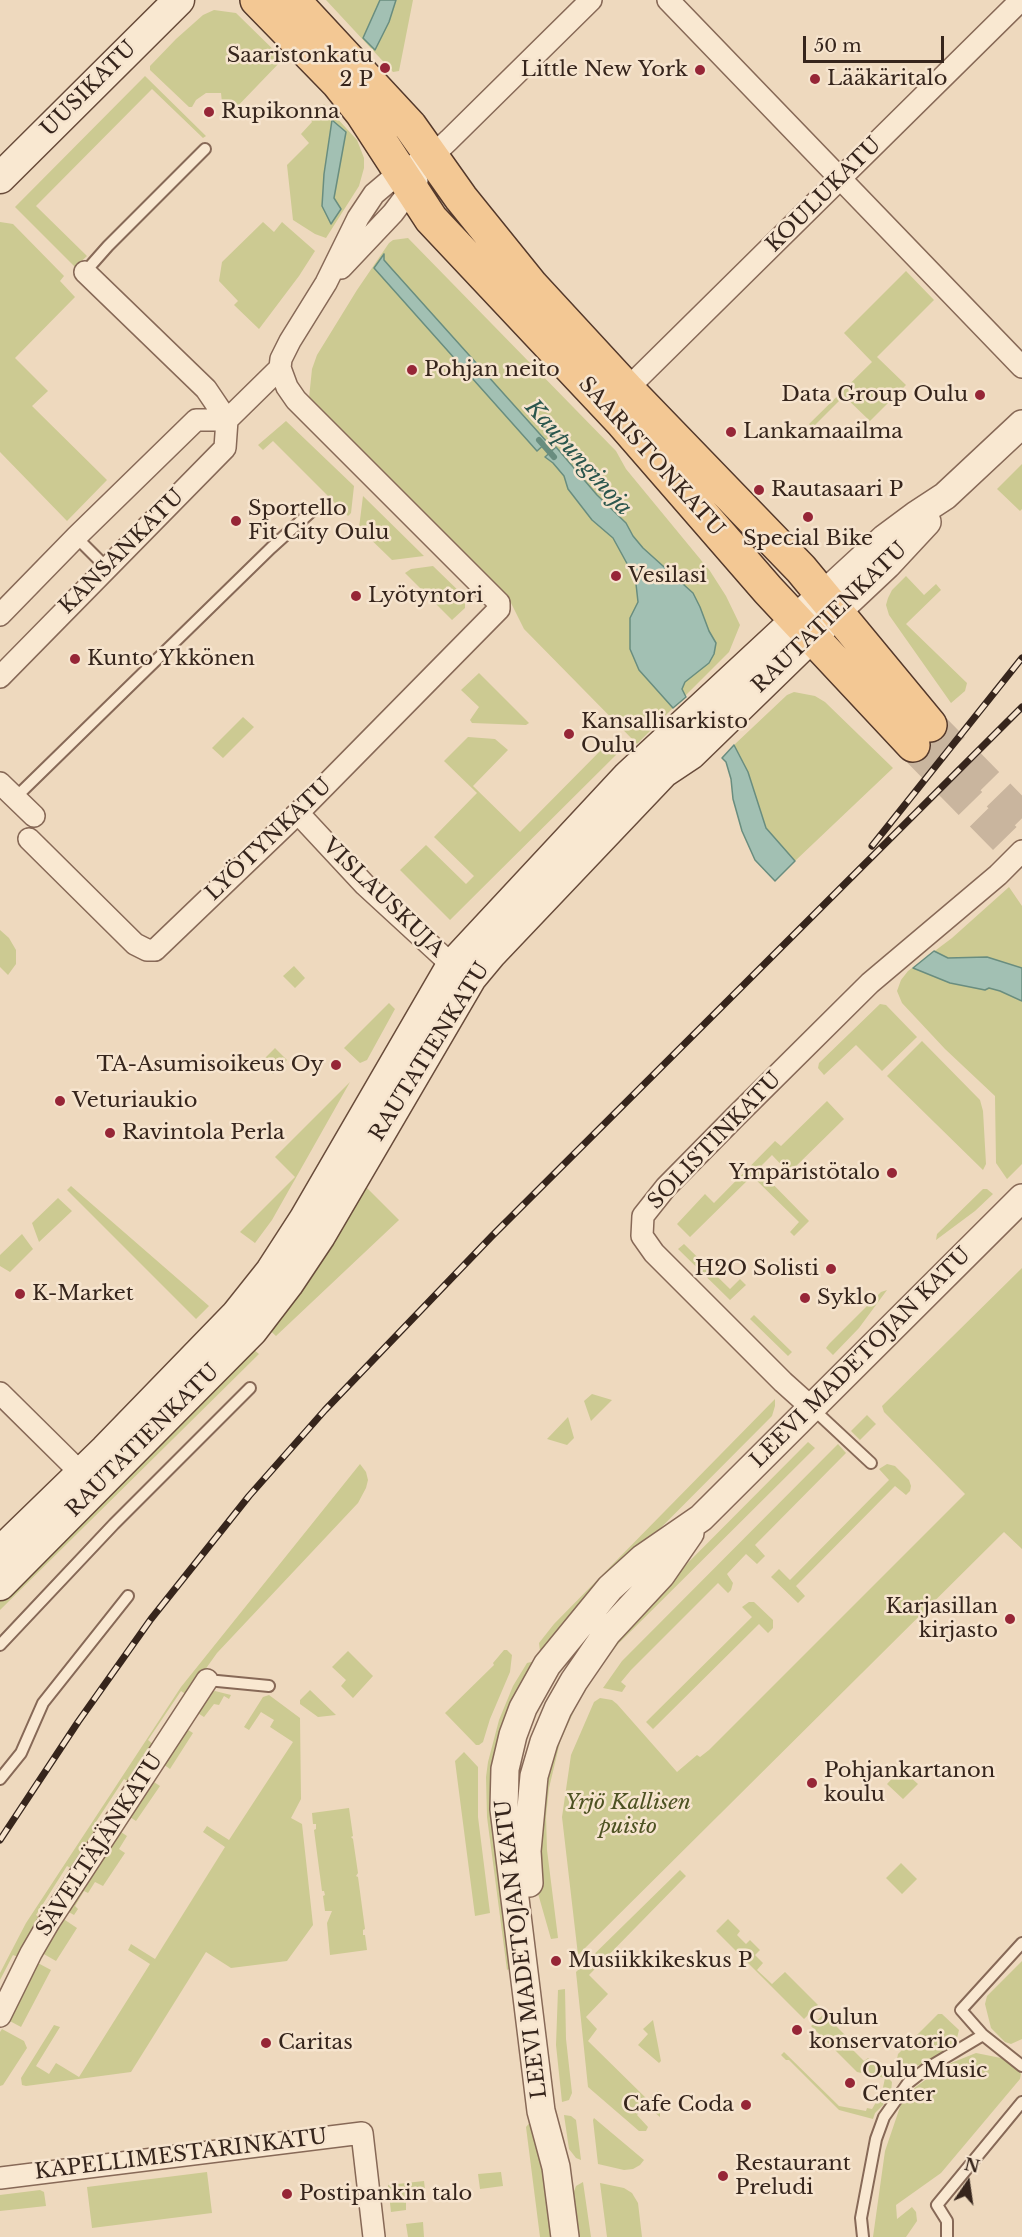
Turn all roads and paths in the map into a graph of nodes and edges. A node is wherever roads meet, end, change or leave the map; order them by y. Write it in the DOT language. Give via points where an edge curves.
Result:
graph roads {
  1 [pos="179,0"];
  2 [pos="257,0"];
  3 [pos="293,0"];
  4 [pos="591,0"];
  5 [pos="668,0"];
  6 [pos="1021,0"];
  7 [pos="205,149"];
  8 [pos="432,156"];
  9 [pos="4,168"];
  10 [pos="840,178"];
  11 [pos="406,181"];
  12 [pos="86,272"];
  13 [pos="1022,367"];
  14 [pos="280,368"];
  15 [pos="627,389"];
  16 [pos="227,420"];
  17 [pos="1022,424"];
  18 [pos="314,509"];
  19 [pos="76,537"];
  20 [pos="107,568"];
  21 [pos="830,604"];
  22 [pos="0,615"];
  23 [pos="803,628"];
  24 [pos="0,677"];
  25 [pos="0,783"];
  26 [pos="15,798"];
  27 [pos="298,813"];
  28 [pos="33,816"];
  29 [pos="29,838"];
  30 [pos="1022,851"];
  31 [pos="461,972"];
  32 [pos="1022,1198"];
  33 [pos="250,1388"];
  34 [pos="0,1393"];
  35 [pos="812,1408"];
  36 [pos="871,1463"];
  37 [pos="89,1481"];
  38 [pos="0,1552"];
  39 [pos="0,1585"];
  40 [pos="128,1596"];
  41 [pos="0,1645"];
  42 [pos="207,1680"];
  43 [pos="269,1686"];
  44 [pos="0,1779"];
  45 [pos="1022,1943"];
  46 [pos="0,2016"];
  47 [pos="983,2035"];
  48 [pos="1020,2059"];
  49 [pos="1022,2102"];
  50 [pos="0,2178"];
  51 [pos="374,2237"];
  52 [pos="565,2237"];
  53 [pos="863,2237"];
  54 [pos="947,2237"];
  1 -- 9 [label="main road, UUSIKATU"];
  2 -- 11 [label="main road, SAARISTONKATU" via="338,83"];
  3 -- 8 [label="main road, SAARISTONKATU" via="410,126"];
  4 -- 8 [label="street"];
  5 -- 10 [label="street"];
  6 -- 10 [label="street, KOULUKATU"];
  7 -- 12 [label="lane"];
  8 -- 11 [label="street"];
  8 -- 15 [label="main road, SAARISTONKATU" via="532,286"];
  10 -- 13 [label="street"];
  10 -- 15 [label="street, KOULUKATU"];
  11 -- 14 [label="street" via="374,194 281,359"];
  11 -- 23 [label="main road, SAARISTONKATU" via="431,219 622,422"];
  12 -- 16 [label="street" via="206,389"];
  14 -- 16 [label="street"];
  14 -- 27 [label="street, LYÖTYNKATU" via="286,387 296,400 500,606"];
  15 -- 21 [label="main road, SAARISTONKATU"];
  16 -- 19 [label="street, KANSANKATU" via="196,420"];
  16 -- 20 [label="street, KANSANKATU" via="225,448"];
  17 -- 21 [label="street, RAUTATIENKATU" via="945,496 922,527"];
  18 -- 26 [label="lane"];
  19 -- 20 [label="lane"];
  19 -- 22 [label="street, KANSANKATU"];
  20 -- 24 [label="street, KANSANKATU"];
  21 -- 23 [label="main road, RAUTATIENKATU"];
  21 -- 23 [label="main road, SAARISTONKATU" via="921,735"];
  23 -- 31 [label="main road, RAUTATIENKATU" via="627,776"];
  25 -- 26 [label="street"];
  26 -- 28 [label="street"];
  27 -- 29 [label="street, LYÖTYNKATU" via="155,950 135,944"];
  27 -- 31 [label="street, VISLAUSKUJA" via="365,885"];
  30 -- 35 [label="street, SOLISTINKATU" via="870,982 666,1187 643,1216 642,1236 654,1253"];
  31 -- 37 [label="main road, RAUTATIENKATU" via="271,1271"];
  32 -- 35 [label="street, LEEVI MADETOJAN KATU"];
  33 -- 41 [label="lane"];
  34 -- 37 [label="street"];
  35 -- 36 [label="lane"];
  35 -- 52 [label="street, LEEVI MADETOJAN KATU" via="701,1518 643,1558 610,1588 547,1665 522,1708 513,1735 505,1769 504,1809 539,2100 556,2168"];
  37 -- 38 [label="main road, RAUTATIENKATU"];
  37 -- 39 [label="main road, RAUTATIENKATU"];
  40 -- 44 [label="lane" via="43,1703 21,1753"];
  42 -- 43 [label="lane"];
  42 -- 46 [label="street, SÄVELTÄJÄNKATU" via="49,1922"];
  45 -- 47 [label="lane" via="961,2010"];
  47 -- 48 [label="lane"];
  47 -- 53 [label="lane" via="908,2083 884,2116 861,2218"];
  49 -- 54 [label="lane" via="937,2205 947,2221"];
  50 -- 51 [label="street, KAPELLIMESTARINKATU" via="362,2133"];
}
